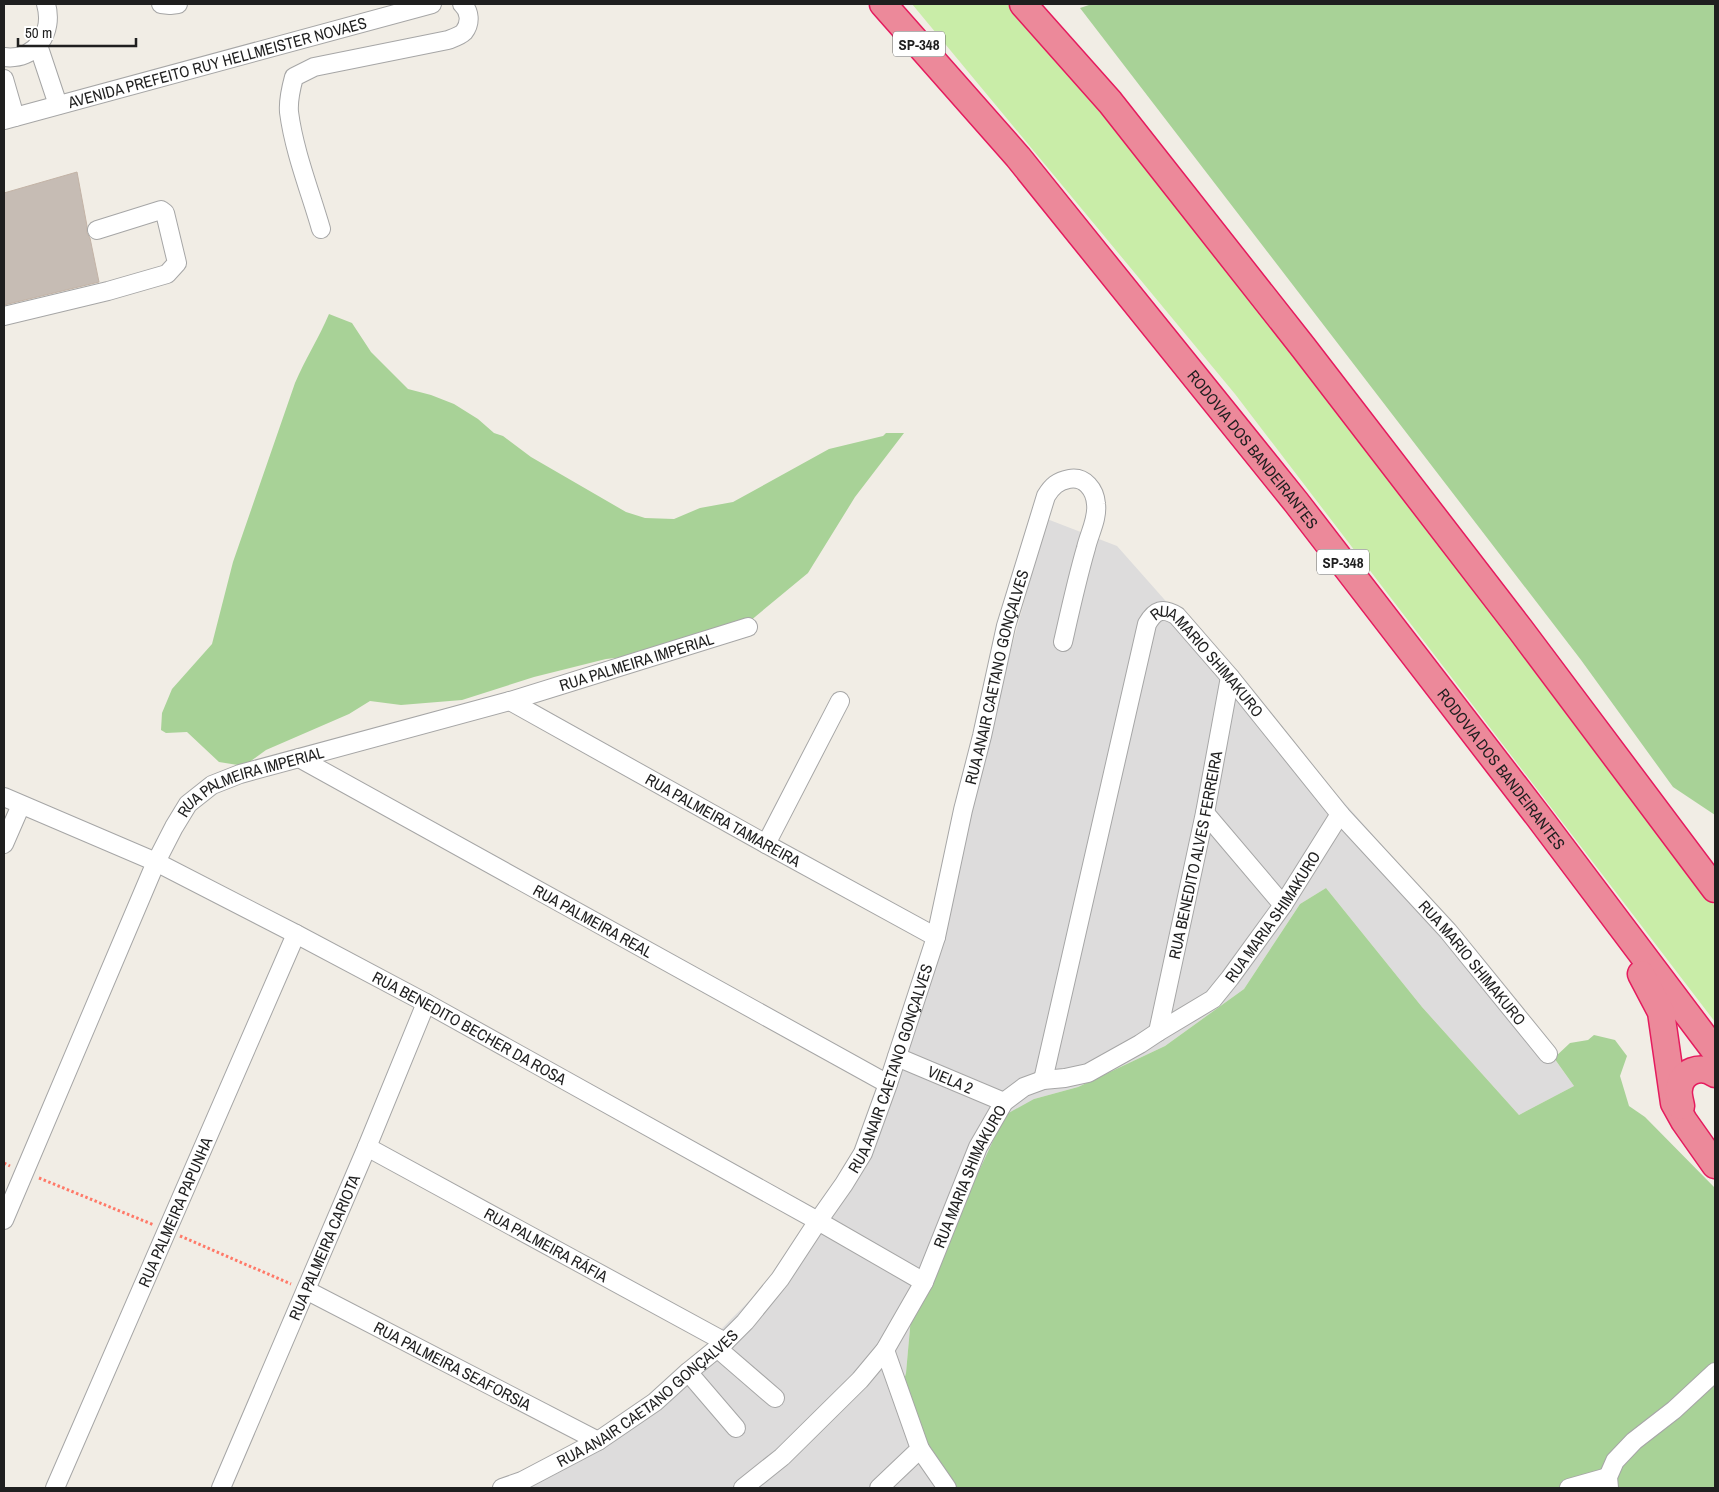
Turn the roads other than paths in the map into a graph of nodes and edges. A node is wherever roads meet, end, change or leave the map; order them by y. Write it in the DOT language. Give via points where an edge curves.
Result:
graph roads {
  1 [pos="46,4"];
  2 [pos="161,4"];
  3 [pos="178,4"];
  4 [pos="429,4"];
  5 [pos="462,4"];
  6 [pos="872,4"];
  7 [pos="883,4"];
  8 [pos="1023,4"];
  9 [pos="38,45"];
  10 [pos="4,57"];
  11 [pos="4,79"];
  12 [pos="956,85"];
  13 [pos="58,105"];
  14 [pos="10,118"];
  15 [pos="321,229"];
  16 [pos="97,230"];
  17 [pos="4,316"];
  18 [pos="748,627"];
  19 [pos="1063,642"];
  20 [pos="1230,677"];
  21 [pos="510,701"];
  22 [pos="840,702"];
  23 [pos="298,758"];
  24 [pos="4,797"];
  25 [pos="21,805"];
  26 [pos="1657,811"];
  27 [pos="1205,813"];
  28 [pos="1340,814"];
  29 [pos="4,844"];
  30 [pos="766,844"];
  31 [pos="1715,858"];
  32 [pos="156,862"];
  33 [pos="1578,869"];
  34 [pos="1715,889"];
  35 [pos="1283,905"];
  36 [pos="296,934"];
  37 [pos="936,937"];
  38 [pos="426,1004"];
  39 [pos="1158,1032"];
  40 [pos="1715,1051"];
  41 [pos="1548,1054"];
  42 [pos="897,1057"];
  43 [pos="1715,1074"];
  44 [pos="1043,1080"];
  45 [pos="888,1084"];
  46 [pos="1004,1102"];
  47 [pos="1684,1121"];
  48 [pos="367,1147"];
  49 [pos="1715,1165"];
  50 [pos="4,1220"];
  51 [pos="818,1221"];
  52 [pos="924,1282"];
  53 [pos="306,1290"];
  54 [pos="721,1345"];
  55 [pos="885,1350"];
  56 [pos="688,1372"];
  57 [pos="1715,1372"];
  58 [pos="774,1398"];
  59 [pos="736,1428"];
  60 [pos="598,1441"];
  61 [pos="920,1449"];
  62 [pos="1609,1483"];
  63 [pos="55,1488"];
  64 [pos="221,1488"];
  65 [pos="502,1488"];
  66 [pos="743,1488"];
  67 [pos="879,1488"];
  68 [pos="947,1488"];
  69 [pos="1569,1488"];
  1 -- 9 [label="street" via="48,25"];
  2 -- 3 [label="street"];
  4 -- 13 [label="street, AVENIDA PREFEITO RUY HELLMEISTER NOVAES"];
  5 -- 15 [label="street, AVENIDA PREFEITO RUY HELLMEISTER NOVAES" via="469,16 464,32 448,40 314,67 294,77 289,110"];
  6 -- 12 [label="highway"];
  7 -- 12 [label="highway, RODOVIA DOS BANDEIRANTES / SP-348"];
  8 -- 26 [label="highway" via="1110,102 1303,347"];
  9 -- 10 [label="street" via="19,56"];
  9 -- 13 [label="street"];
  11 -- 14 [label="street"];
  12 -- 33 [label="highway, RODOVIA DOS BANDEIRANTES / SP-348" via="1018,157 1296,502"];
  13 -- 14 [label="street, AVENIDA PREFEITO RUY HELLMEISTER NOVAES"];
  16 -- 17 [label="street" via="161,210 165,214 177,262 167,274"];
  18 -- 21 [label="street, RUA PALMEIRA IMPERIAL"];
  19 -- 37 [label="street, RUA ANAIR CAETANO GONÇALVES" via="1096,515 1094,493 1086,482 1073,478 1052,486 1046,496 1006,626"];
  20 -- 27 [label="street, RUA BENEDITO ALVES FERREIRA"];
  20 -- 28 [label="street, RUA MARIO SHIMAKURO"];
  20 -- 44 [label="street, RUA MARIO SHIMAKURO" via="1177,616 1168,610 1151,617"];
  21 -- 23 [label="street, RUA PALMEIRA IMPERIAL"];
  21 -- 30 [label="street, RUA PALMEIRA TAMAREIRA"];
  22 -- 30 [label="street"];
  23 -- 32 [label="street, RUA PALMEIRA IMPERIAL" via="212,785 188,804"];
  23 -- 45 [label="street, RUA PALMEIRA REAL"];
  24 -- 25 [label="street, RUA BENEDITO BECHER DA ROSA"];
  25 -- 29 [label="street"];
  25 -- 32 [label="street, RUA BENEDITO BECHER DA ROSA"];
  26 -- 31 [label="highway"];
  26 -- 34 [label="highway"];
  27 -- 35 [label="street"];
  27 -- 39 [label="street, RUA BENEDITO ALVES FERREIRA"];
  28 -- 35 [label="street, RUA MARIA SHIMAKURO"];
  28 -- 41 [label="street, RUA MARIO SHIMAKURO" via="1448,931"];
  30 -- 37 [label="street, RUA PALMEIRA TAMAREIRA"];
  32 -- 36 [label="street, RUA BENEDITO BECHER DA ROSA"];
  32 -- 50 [label="street, RUA PALMEIRA IMPERIAL"];
  33 -- 40 [label="highway, RODOVIA DOS BANDEIRANTES / SP-348"];
  33 -- 47 [label="highway" via="1661,1012 1674,1103"];
  35 -- 39 [label="street, RUA MARIA SHIMAKURO" via="1213,999"];
  36 -- 38 [label="street, RUA BENEDITO BECHER DA ROSA"];
  36 -- 63 [label="street, RUA PALMEIRA PAPUNHA"];
  37 -- 42 [label="street, RUA ANAIR CAETANO GONÇALVES"];
  38 -- 48 [label="street, RUA PALMEIRA CARIOTA"];
  38 -- 51 [label="street, RUA BENEDITO BECHER DA ROSA"];
  39 -- 44 [label="street, RUA MARIA SHIMAKURO" via="1088,1074"];
  42 -- 45 [label="street, RUA ANAIR CAETANO GONÇALVES"];
  42 -- 46 [label="street, VIELA 2"];
  43 -- 47 [label="highway" via="1702,1068 1691,1071 1682,1079 1679,1089"];
  44 -- 46 [label="street, RUA MARIA SHIMAKURO" via="1024,1087"];
  45 -- 51 [label="street, RUA ANAIR CAETANO GONÇALVES" via="863,1153"];
  46 -- 52 [label="street, RUA MARIA SHIMAKURO" via="978,1147"];
  47 -- 49 [label="highway"];
  48 -- 53 [label="street, RUA PALMEIRA CARIOTA"];
  48 -- 54 [label="street, RUA PALMEIRA RÁFIA"];
  51 -- 52 [label="street, RUA BENEDITO BECHER DA ROSA"];
  51 -- 54 [label="street, RUA ANAIR CAETANO GONÇALVES" via="780,1279 745,1322"];
  52 -- 55 [label="street, RUA MARIA SHIMAKURO"];
  53 -- 60 [label="street, RUA PALMEIRA SEAFORSIA"];
  53 -- 64 [label="street, RUA PALMEIRA CARIOTA"];
  54 -- 56 [label="street, RUA ANAIR CAETANO GONÇALVES"];
  54 -- 58 [label="street, RUA PALMEIRA RÁFIA"];
  55 -- 61 [label="street"];
  55 -- 66 [label="street, RUA MARIA SHIMAKURO" via="860,1380 782,1457"];
  56 -- 59 [label="street"];
  56 -- 60 [label="street, RUA ANAIR CAETANO GONÇALVES" via="655,1402"];
  57 -- 62 [label="street" via="1634,1441 1615,1461"];
  60 -- 65 [label="street, RUA ANAIR CAETANO GONÇALVES" via="522,1481"];
  61 -- 67 [label="street"];
  61 -- 68 [label="street"];
  62 -- 69 [label="street"];
}
